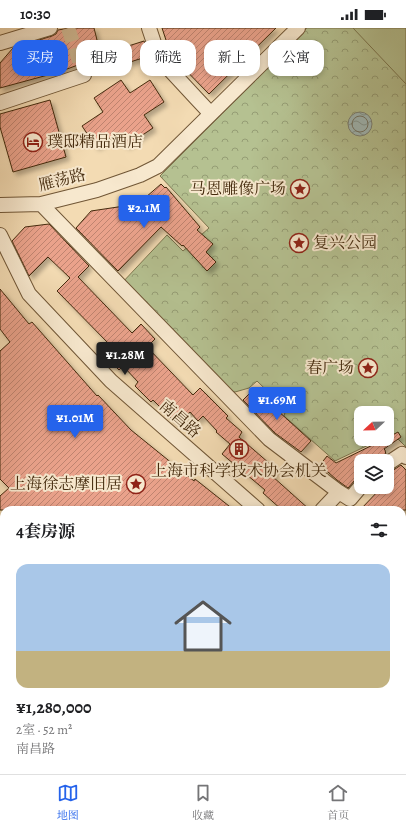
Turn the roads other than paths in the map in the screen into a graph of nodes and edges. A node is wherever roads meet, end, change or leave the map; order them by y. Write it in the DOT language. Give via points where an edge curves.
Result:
graph roads {
  1 [pos="50,28"];
  2 [pos="149,28"];
  3 [pos="298,28"];
  4 [pos="0,42"];
  5 [pos="81,76"];
  6 [pos="0,102"];
  7 [pos="211,114"];
  8 [pos="41,204"];
  9 [pos="0,205"];
  10 [pos="0,235"];
  11 [pos="406,457"];
  12 [pos="394,459"];
  13 [pos="339,492"];
  14 [pos="354,494"];
  15 [pos="253,506"];
  16 [pos="326,506"];
  1 -- 4 [label="street"];
  2 -- 7 [label="street" via="159,58"];
  3 -- 7 [label="street, 雁荡路"];
  5 -- 6 [label="street"];
  7 -- 8 [label="street, 雁荡路" via="158,166 97,190"];
  8 -- 9 [label="street, 雁荡路"];
  8 -- 13 [label="street" via="269,439"];
  10 -- 15 [label="street, 南昌路" via="29,294 116,385"];
  11 -- 12 [label="street" via="402,454"];
  13 -- 14 [label="street" via="350,499"];
  13 -- 16 [label="street"];
}
